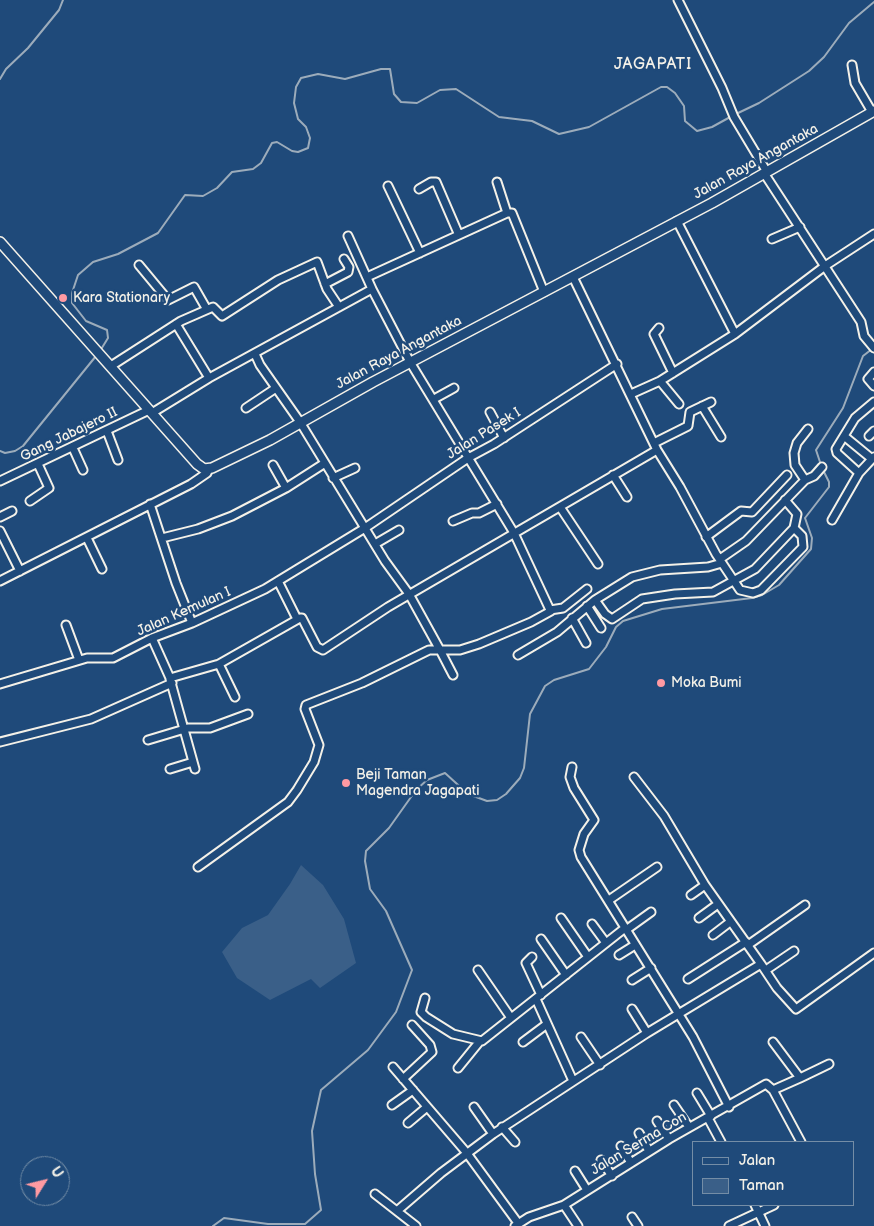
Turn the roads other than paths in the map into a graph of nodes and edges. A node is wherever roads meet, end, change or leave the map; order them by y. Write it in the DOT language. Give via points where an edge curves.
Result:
graph roads {
  1 [pos="678,0"];
  2 [pos="852,65"];
  3 [pos="873,111"];
  4 [pos="766,172"];
  5 [pos="497,182"];
  6 [pos="388,186"];
  7 [pos="419,189"];
  8 [pos="507,212"];
  9 [pos="677,221"];
  10 [pos="800,228"];
  11 [pos="458,233"];
  12 [pos="874,234"];
  13 [pos="348,236"];
  14 [pos="772,239"];
  15 [pos="0,242"];
  16 [pos="420,252"];
  17 [pos="344,259"];
  18 [pos="139,265"];
  19 [pos="825,266"];
  20 [pos="366,277"];
  21 [pos="573,277"];
  22 [pos="325,284"];
  23 [pos="372,289"];
  24 [pos="544,292"];
  25 [pos="339,307"];
  26 [pos="206,308"];
  27 [pos="176,324"];
  28 [pos="659,328"];
  29 [pos="735,334"];
  30 [pos="872,346"];
  31 [pos="255,354"];
  32 [pos="410,362"];
  33 [pos="115,364"];
  34 [pos="617,364"];
  35 [pos="874,372"];
  36 [pos="673,373"];
  37 [pos="209,378"];
  38 [pos="660,381"];
  39 [pos="874,386"];
  40 [pos="276,388"];
  41 [pos="454,388"];
  42 [pos="631,394"];
  43 [pos="434,399"];
  44 [pos="711,402"];
  45 [pos="874,402"];
  46 [pos="679,404"];
  47 [pos="702,406"];
  48 [pos="246,408"];
  49 [pos="151,412"];
  50 [pos="490,412"];
  51 [pos="300,422"];
  52 [pos="808,429"];
  53 [pos="107,431"];
  54 [pos="721,436"];
  55 [pos="844,436"];
  56 [pos="504,438"];
  57 [pos="656,446"];
  58 [pos="73,448"];
  59 [pos="468,458"];
  60 [pos="873,458"];
  61 [pos="118,460"];
  62 [pos="325,463"];
  63 [pos="38,464"];
  64 [pos="273,465"];
  65 [pos="822,467"];
  66 [pos="209,468"];
  67 [pos="355,468"];
  68 [pos="83,470"];
  69 [pos="859,473"];
  70 [pos="613,475"];
  71 [pos="787,475"];
  72 [pos="333,478"];
  73 [pos="806,480"];
  74 [pos="0,481"];
  75 [pos="286,488"];
  76 [pos="626,497"];
  77 [pos="785,500"];
  78 [pos="30,501"];
  79 [pos="497,504"];
  80 [pos="152,507"];
  81 [pos="560,507"];
  82 [pos="12,510"];
  83 [pos="0,517"];
  84 [pos="832,520"];
  85 [pos="453,521"];
  86 [pos="365,528"];
  87 [pos="794,528"];
  88 [pos="399,530"];
  89 [pos="0,531"];
  90 [pos="514,533"];
  91 [pos="706,537"];
  92 [pos="87,538"];
  93 [pos="162,538"];
  94 [pos="375,544"];
  95 [pos="718,556"];
  96 [pos="598,564"];
  97 [pos="102,570"];
  98 [pos="20,571"];
  99 [pos="0,581"];
  100 [pos="278,581"];
  101 [pos="733,581"];
  102 [pos="587,589"];
  103 [pos="409,594"];
  104 [pos="595,600"];
  105 [pos="587,606"];
  106 [pos="551,611"];
  107 [pos="572,618"];
  108 [pos="297,619"];
  109 [pos="192,623"];
  110 [pos="66,625"];
  111 [pos="601,628"];
  112 [pos="152,638"];
  113 [pos="586,643"];
  114 [pos="440,650"];
  115 [pos="518,654"];
  116 [pos="79,660"];
  117 [pos="219,664"];
  118 [pos="452,675"];
  119 [pos="171,681"];
  120 [pos="0,684"];
  121 [pos="234,697"];
  122 [pos="248,714"];
  123 [pos="183,730"];
  124 [pos="148,740"];
  125 [pos="0,742"];
  126 [pos="572,767"];
  127 [pos="170,769"];
  128 [pos="634,777"];
  129 [pos="198,867"];
  130 [pos="657,867"];
  131 [pos="705,885"];
  132 [pos="691,895"];
  133 [pos="609,900"];
  134 [pos="718,904"];
  135 [pos="804,906"];
  136 [pos="651,912"];
  137 [pos="561,918"];
  138 [pos="699,918"];
  139 [pos="730,922"];
  140 [pos="592,924"];
  141 [pos="626,929"];
  142 [pos="712,934"];
  143 [pos="541,939"];
  144 [pos="606,943"];
  145 [pos="747,944"];
  146 [pos="634,945"];
  147 [pos="794,951"];
  148 [pos="874,953"];
  149 [pos="619,955"];
  150 [pos="532,957"];
  151 [pos="588,957"];
  152 [pos="764,967"];
  153 [pos="651,968"];
  154 [pos="478,970"];
  155 [pos="566,975"];
  156 [pos="688,979"];
  157 [pos="632,980"];
  158 [pos="538,997"];
  159 [pos="425,998"];
  160 [pos="632,1008"];
  161 [pos="678,1014"];
  162 [pos="511,1018"];
  163 [pos="547,1024"];
  164 [pos="412,1025"];
  165 [pos="647,1033"];
  166 [pos="581,1037"];
  167 [pos="480,1041"];
  168 [pos="523,1042"];
  169 [pos="773,1042"];
  170 [pos="829,1064"];
  171 [pos="600,1065"];
  172 [pos="393,1068"];
  173 [pos="458,1068"];
  174 [pos="800,1078"];
  175 [pos="403,1079"];
  176 [pos="573,1081"];
  177 [pos="413,1090"];
  178 [pos="774,1090"];
  179 [pos="696,1093"];
  180 [pos="392,1105"];
  181 [pos="674,1105"];
  182 [pos="474,1107"];
  183 [pos="729,1107"];
  184 [pos="427,1108"];
  185 [pos="709,1117"];
  186 [pos="657,1121"];
  187 [pos="408,1123"];
  188 [pos="689,1127"];
  189 [pos="502,1128"];
  190 [pos="639,1133"];
  191 [pos="493,1134"];
  192 [pos="669,1139"];
  193 [pos="721,1141"];
  194 [pos="800,1141"];
  195 [pos="514,1142"];
  196 [pos="621,1146"];
  197 [pos="466,1152"];
  198 [pos="649,1152"];
  199 [pos="601,1160"];
  200 [pos="631,1162"];
  201 [pos="575,1171"];
  202 [pos="612,1176"];
  203 [pos="587,1190"];
  204 [pos="375,1194"];
  205 [pos="564,1206"];
  206 [pos="755,1206"];
  207 [pos="772,1206"];
  208 [pos="397,1211"];
  209 [pos="758,1212"];
  210 [pos="632,1217"];
  211 [pos="516,1224"];
  212 [pos="416,1226"];
  213 [pos="578,1226"];
  214 [pos="638,1226"];
  215 [pos="729,1226"];
  216 [pos="765,1226"];
  1 -- 4 [label="street" via="734,117"];
  2 -- 3 [label="street" via="855,83"];
  3 -- 4 [label="main road, Jalan Raya Angantaka"];
  4 -- 9 [label="main road, Jalan Raya Angantaka"];
  4 -- 10 [label="street"];
  5 -- 8 [label="street"];
  6 -- 16 [label="street"];
  7 -- 11 [label="street" via="436,182"];
  8 -- 11 [label="street"];
  8 -- 24 [label="street" via="512,213"];
  9 -- 21 [label="main road, Jalan Raya Angantaka"];
  9 -- 29 [label="street"];
  10 -- 14 [label="street"];
  10 -- 19 [label="street"];
  11 -- 16 [label="street"];
  12 -- 19 [label="street"];
  13 -- 20 [label="street"];
  15 -- 33 [label="main road" via="105,359"];
  16 -- 20 [label="street"];
  17 -- 22 [label="street" via="348,272"];
  18 -- 26 [label="street" via="168,300 194,287"];
  19 -- 29 [label="street"];
  19 -- 30 [label="street" via="862,322 863,334"];
  20 -- 23 [label="street"];
  21 -- 24 [label="main road, Jalan Raya Angantaka"];
  21 -- 34 [label="street"];
  22 -- 25 [label="street"];
  22 -- 26 [label="street" via="317,262 272,283 222,316 214,307"];
  23 -- 25 [label="street, Gang Jabajero II"];
  23 -- 32 [label="street"];
  24 -- 32 [label="main road, Jalan Raya Angantaka"];
  25 -- 31 [label="street, Gang Jabajero II"];
  26 -- 27 [label="street"];
  27 -- 33 [label="street"];
  27 -- 37 [label="street"];
  28 -- 36 [label="street" via="654,334"];
  29 -- 36 [label="street"];
  31 -- 37 [label="street, Gang Jabajero II"];
  31 -- 40 [label="street"];
  32 -- 43 [label="street"];
  32 -- 51 [label="main road, Jalan Raya Angantaka"];
  33 -- 49 [label="main road"];
  34 -- 42 [label="street"];
  34 -- 56 [label="street, Jalan Pasek I"];
  35 -- 39 [label="street" via="868,379"];
  36 -- 38 [label="street"];
  37 -- 49 [label="street, Gang Jabajero II"];
  38 -- 42 [label="street"];
  38 -- 46 [label="street"];
  40 -- 48 [label="street"];
  40 -- 51 [label="street"];
  41 -- 43 [label="street"];
  42 -- 57 [label="street"];
  43 -- 59 [label="street"];
  44 -- 47 [label="street"];
  45 -- 55 [label="street" via="855,418"];
  47 -- 54 [label="street"];
  47 -- 57 [label="street" via="689,414 689,424"];
  49 -- 53 [label="street, Gang Jabajero II"];
  49 -- 66 [label="main road" via="197,464 204,469"];
  50 -- 56 [label="street"];
  51 -- 62 [label="street"];
  51 -- 66 [label="main road, Jalan Raya Angantaka" via="270,440"];
  52 -- 73 [label="street" via="794,453 795,464"];
  53 -- 58 [label="street, Gang Jabajero II"];
  53 -- 61 [label="street"];
  55 -- 60 [label="street"];
  55 -- 69 [label="street" via="836,451"];
  56 -- 59 [label="street, Jalan Pasek I"];
  57 -- 70 [label="street"];
  57 -- 91 [label="street"];
  58 -- 63 [label="street, Gang Jabajero II"];
  58 -- 68 [label="street"];
  59 -- 79 [label="street"];
  59 -- 86 [label="street, Jalan Pasek I"];
  60 -- 69 [label="street"];
  62 -- 72 [label="street"];
  62 -- 75 [label="street"];
  63 -- 74 [label="street, Gang Jabajero II"];
  63 -- 78 [label="street" via="49,488"];
  64 -- 75 [label="street"];
  65 -- 73 [label="street"];
  66 -- 80 [label="street" via="207,473"];
  67 -- 72 [label="street"];
  69 -- 84 [label="street"];
  70 -- 76 [label="street"];
  70 -- 81 [label="street"];
  71 -- 91 [label="street" via="752,512 740,511"];
  72 -- 86 [label="street"];
  73 -- 77 [label="street"];
  75 -- 93 [label="street" via="226,519"];
  77 -- 87 [label="street" via="797,514"];
  77 -- 95 [label="street" via="746,541"];
  79 -- 85 [label="street"];
  79 -- 90 [label="street"];
  80 -- 92 [label="street"];
  80 -- 93 [label="street"];
  81 -- 90 [label="street"];
  81 -- 96 [label="street"];
  82 -- 83 [label="street"];
  86 -- 94 [label="street"];
  86 -- 100 [label="street, Jalan Kemulan I"];
  87 -- 101 [label="street" via="754,569"];
  87 -- 101 [label="street" via="802,536 803,547 761,590 744,592"];
  88 -- 94 [label="street"];
  89 -- 98 [label="street"];
  90 -- 103 [label="street"];
  90 -- 106 [label="street"];
  91 -- 95 [label="street"];
  92 -- 97 [label="street"];
  92 -- 98 [label="street"];
  93 -- 109 [label="street"];
  94 -- 103 [label="street"];
  95 -- 101 [label="street"];
  95 -- 104 [label="street" via="708,567 660,570 632,577"];
  98 -- 99 [label="street"];
  100 -- 108 [label="street"];
  100 -- 109 [label="street, Jalan Kemulan I"];
  101 -- 104 [label="street" via="710,593 642,599 612,619"];
  102 -- 106 [label="street" via="563,608"];
  103 -- 108 [label="street" via="323,650 317,646 302,618"];
  103 -- 114 [label="street"];
  104 -- 105 [label="street"];
  105 -- 107 [label="street"];
  105 -- 111 [label="street"];
  106 -- 114 [label="street" via="479,644 460,650"];
  107 -- 113 [label="street"];
  107 -- 115 [label="street" via="557,632"];
  108 -- 117 [label="street"];
  109 -- 112 [label="street, Jalan Kemulan I"];
  110 -- 116 [label="street"];
  112 -- 116 [label="street, Jalan Kemulan I" via="113,658"];
  112 -- 119 [label="street"];
  114 -- 118 [label="street"];
  114 -- 129 [label="street" via="429,650 362,683 306,705 319,745 314,762 298,790 288,802"];
  116 -- 120 [label="street, Jalan Kemulan I"];
  117 -- 119 [label="street"];
  117 -- 121 [label="street"];
  119 -- 123 [label="street"];
  119 -- 125 [label="street" via="91,719"];
  122 -- 123 [label="street" via="210,728"];
  123 -- 124 [label="street"];
  123 -- 127 [label="street" via="194,765"];
  126 -- 133 [label="street" via="570,777 574,788 594,820 584,834 580,852"];
  128 -- 131 [label="street" via="664,816"];
  130 -- 133 [label="street"];
  131 -- 132 [label="street"];
  131 -- 134 [label="street"];
  133 -- 141 [label="street"];
  134 -- 138 [label="street"];
  134 -- 139 [label="street"];
  135 -- 145 [label="street"];
  136 -- 141 [label="street"];
  137 -- 151 [label="street"];
  139 -- 142 [label="street"];
  139 -- 145 [label="street"];
  140 -- 144 [label="street"];
  141 -- 144 [label="street"];
  141 -- 146 [label="street"];
  143 -- 155 [label="street"];
  144 -- 151 [label="street"];
  145 -- 152 [label="street"];
  145 -- 156 [label="street"];
  146 -- 149 [label="street"];
  146 -- 153 [label="street"];
  147 -- 152 [label="street"];
  148 -- 152 [label="street" via="796,1009"];
  150 -- 158 [label="street" via="526,963"];
  151 -- 155 [label="street"];
  152 -- 161 [label="street"];
  153 -- 157 [label="street"];
  153 -- 161 [label="street"];
  154 -- 162 [label="street"];
  155 -- 158 [label="street"];
  158 -- 162 [label="street"];
  158 -- 163 [label="street"];
  159 -- 167 [label="street" via="421,1012 430,1020 453,1034"];
  160 -- 165 [label="street"];
  161 -- 165 [label="street"];
  161 -- 183 [label="street"];
  162 -- 167 [label="street"];
  163 -- 168 [label="street"];
  163 -- 176 [label="street"];
  164 -- 175 [label="street" via="430,1045 432,1052"];
  165 -- 171 [label="street"];
  166 -- 171 [label="street"];
  167 -- 173 [label="street"];
  169 -- 174 [label="street"];
  170 -- 174 [label="street"];
  171 -- 176 [label="street"];
  172 -- 175 [label="street"];
  174 -- 178 [label="street"];
  175 -- 177 [label="street"];
  176 -- 189 [label="street"];
  177 -- 180 [label="street"];
  177 -- 184 [label="street"];
  178 -- 183 [label="street, Jalan Serma Con" via="766,1084"];
  178 -- 194 [label="street"];
  179 -- 185 [label="street"];
  181 -- 188 [label="street"];
  182 -- 191 [label="street"];
  183 -- 185 [label="street, Jalan Serma Con"];
  184 -- 187 [label="street"];
  184 -- 197 [label="street"];
  185 -- 188 [label="street, Jalan Serma Con"];
  185 -- 193 [label="street"];
  186 -- 192 [label="street"];
  188 -- 192 [label="street, Jalan Serma Con"];
  189 -- 191 [label="street"];
  189 -- 195 [label="street"];
  190 -- 198 [label="street"];
  191 -- 197 [label="street"];
  192 -- 198 [label="street, Jalan Serma Con"];
  196 -- 200 [label="street"];
  197 -- 208 [label="street"];
  197 -- 211 [label="street"];
  198 -- 200 [label="street, Jalan Serma Con"];
  199 -- 202 [label="street"];
  200 -- 202 [label="street, Jalan Serma Con"];
  201 -- 203 [label="street"];
  202 -- 203 [label="street, Jalan Serma Con"];
  203 -- 205 [label="street, Jalan Serma Con"];
  204 -- 208 [label="street"];
  205 -- 211 [label="street, Jalan Serma Con"];
  205 -- 213 [label="street"];
  206 -- 209 [label="street"];
  207 -- 209 [label="street"];
  208 -- 212 [label="street"];
  209 -- 215 [label="street"];
  209 -- 216 [label="street"];
  210 -- 214 [label="street"];
}
